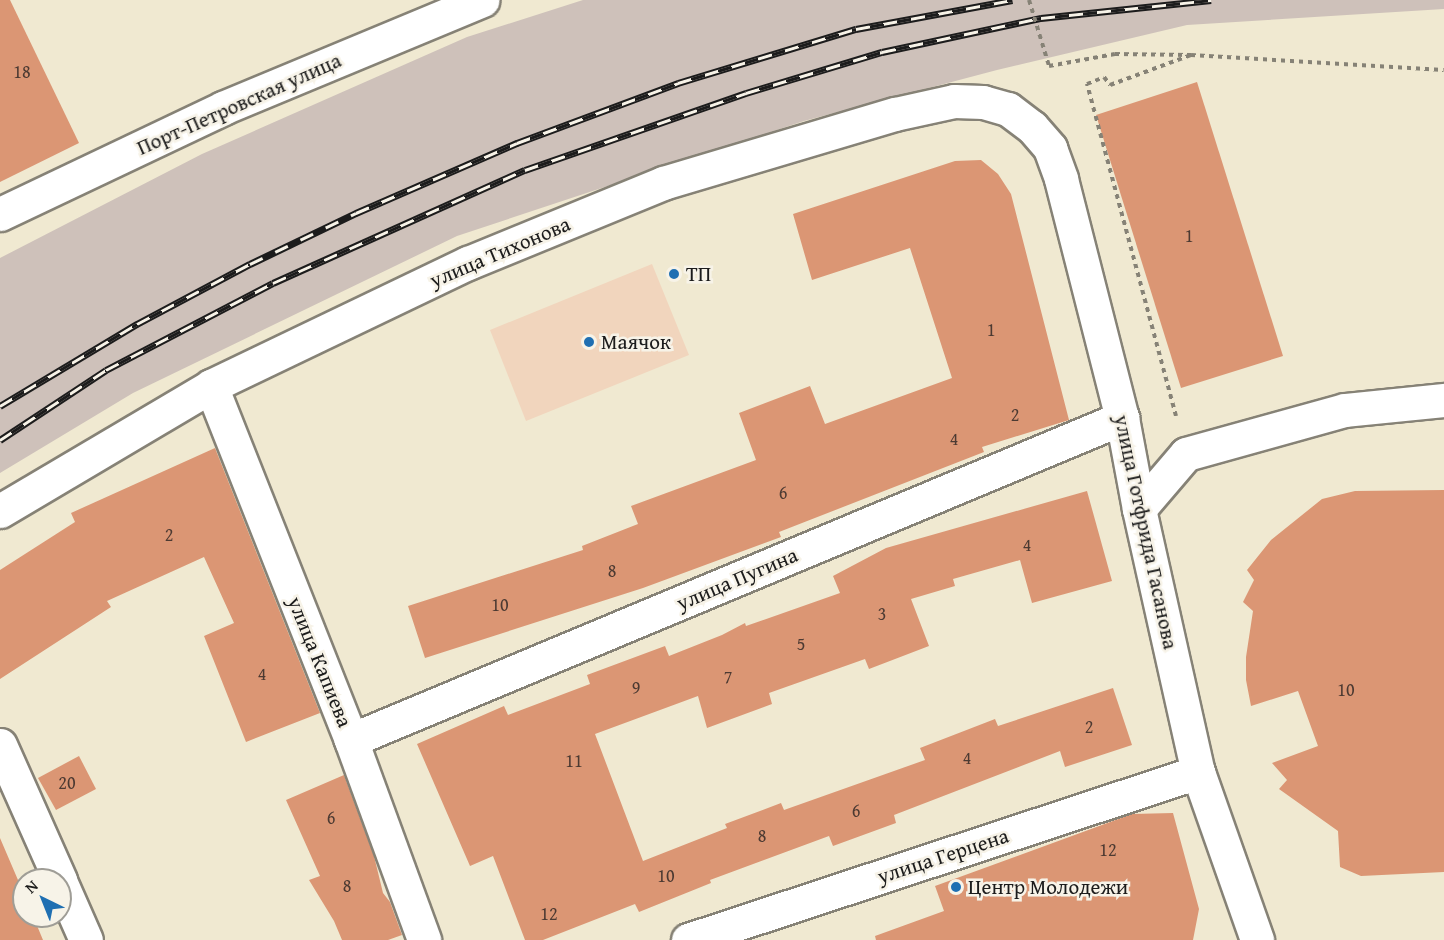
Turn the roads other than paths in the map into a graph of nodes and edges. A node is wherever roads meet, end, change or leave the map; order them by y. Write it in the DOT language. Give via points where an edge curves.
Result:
graph roads {
  1 [pos="482,0"];
  2 [pos="1032,127"];
  3 [pos="0,214"];
  4 [pos="211,386"];
  5 [pos="1444,400"];
  6 [pos="1122,418"];
  7 [pos="1139,509"];
  8 [pos="0,511"];
  9 [pos="351,740"];
  10 [pos="0,745"];
  11 [pos="1198,772"];
  12 [pos="55,868"];
  13 [pos="72,908"];
  14 [pos="86,940"];
  15 [pos="424,940"];
  16 [pos="688,940"];
  17 [pos="1257,940"];
  1 -- 3 [label="street, Порт-Петровская улица" via="223,108"];
  2 -- 4 [label="street, улица Тихонова" via="1008,109 983,102 954,101 895,114 663,183 468,263"];
  2 -- 6 [label="street, улица Готфрида Гасанова" via="1050,148 1061,179"];
  4 -- 8 [label="street, улица Тихонова"];
  4 -- 9 [label="street, улица Капиева"];
  5 -- 7 [label="street" via="1345,410 1186,454"];
  6 -- 7 [label="street, улица Готфрида Гасанова"];
  6 -- 9 [label="street, улица Пугина"];
  7 -- 11 [label="street, улица Готфрида Гасанова"];
  9 -- 15 [label="street, улица Капиева"];
  10 -- 12 [label="street"];
  11 -- 16 [label="street, улица Герцена"];
  11 -- 17 [label="street, улица Готфрида Гасанова"];
  13 -- 14 [label="street"];
}
